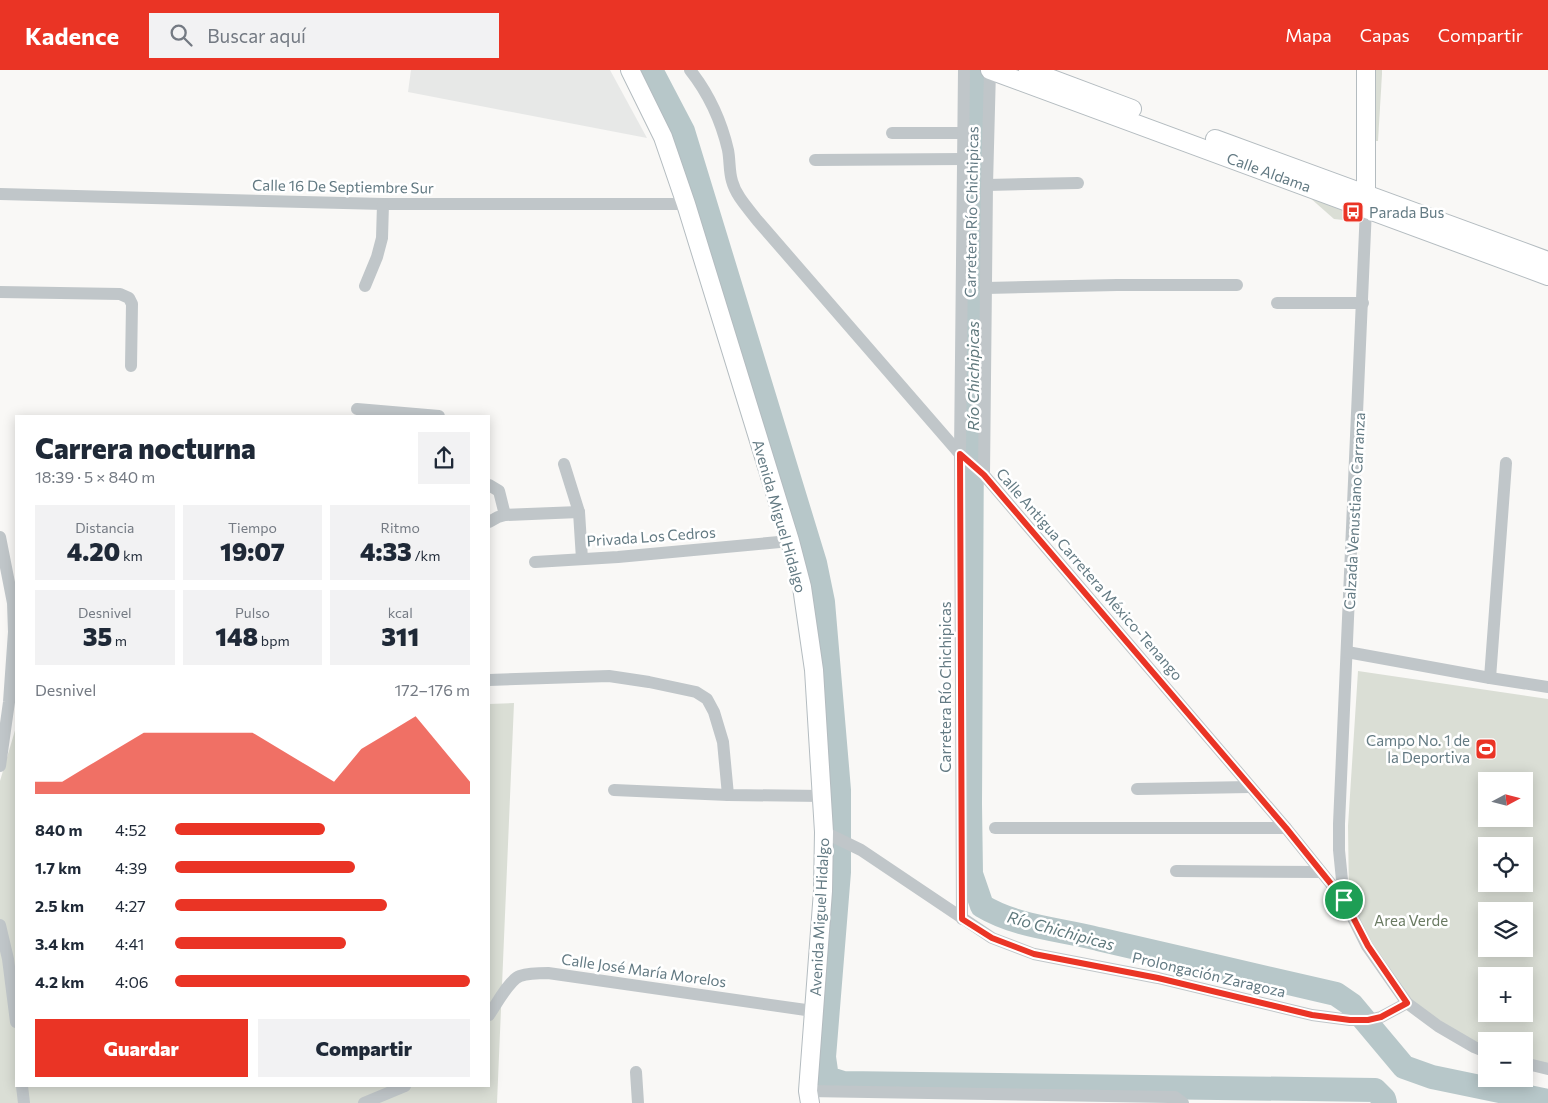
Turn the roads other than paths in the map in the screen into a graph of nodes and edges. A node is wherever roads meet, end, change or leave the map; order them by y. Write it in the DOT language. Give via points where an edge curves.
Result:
graph roads {
  1 [pos="630,70"];
  2 [pos="690,70"];
  3 [pos="964,70"];
  4 [pos="990,70"];
  5 [pos="1028,70"];
  6 [pos="1366,70"];
  7 [pos="963,132"];
  8 [pos="892,133"];
  9 [pos="815,160"];
  10 [pos="963,160"];
  11 [pos="1078,183"];
  12 [pos="987,185"];
  13 [pos="0,194"];
  14 [pos="1366,201"];
  15 [pos="384,204"];
  16 [pos="686,204"];
  17 [pos="1548,261"];
  18 [pos="1548,276"];
  19 [pos="1237,285"];
  20 [pos="365,286"];
  21 [pos="986,288"];
  22 [pos="0,292"];
  23 [pos="1276,303"];
  24 [pos="1363,303"];
  25 [pos="131,366"];
  26 [pos="357,409"];
  27 [pos="426,415"];
  28 [pos="962,455"];
  29 [pos="1506,463"];
  30 [pos="564,464"];
  31 [pos="981,472"];
  32 [pos="490,486"];
  33 [pos="579,512"];
  34 [pos="506,515"];
  35 [pos="490,521"];
  36 [pos="0,537"];
  37 [pos="790,541"];
  38 [pos="582,559"];
  39 [pos="535,562"];
  40 [pos="1347,652"];
  41 [pos="1490,678"];
  42 [pos="490,680"];
  43 [pos="1548,687"];
  44 [pos="13,702"];
  45 [pos="0,766"];
  46 [pos="1250,787"];
  47 [pos="1137,789"];
  48 [pos="614,790"];
  49 [pos="728,796"];
  50 [pos="823,796"];
  51 [pos="995,828"];
  52 [pos="1286,828"];
  53 [pos="827,834"];
  54 [pos="1176,871"];
  55 [pos="1321,872"];
  56 [pos="1344,900"];
  57 [pos="962,919"];
  58 [pos="0,925"];
  59 [pos="1407,1003"];
  60 [pos="813,1011"];
  61 [pos="15,1014"];
  62 [pos="490,1014"];
  63 [pos="1478,1049"];
  64 [pos="1533,1065"];
  65 [pos="1548,1069"];
  66 [pos="636,1072"];
  67 [pos="22,1087"];
  68 [pos="402,1087"];
  69 [pos="809,1097"];
  70 [pos="24,1103"];
  71 [pos="364,1103"];
  72 [pos="638,1103"];
  73 [pos="1183,1103"];
  1 -- 16 [label="street, Avenida Miguel Hidalgo" via="663,137"];
  2 -- 28 [label="street, Calle Antigua Carretera México-Tenango" via="718,114 732,181 740,198"];
  3 -- 7 [label="street, Carretera Río Chichipicas"];
  4 -- 12 [label="street, Carretera Río Chichipicas"];
  4 -- 14 [label="street, Calle Aldama"];
  5 -- 14 [label="street, Calle Aldama"];
  6 -- 14 [label="street, Calzada Venustiano Carranza"];
  7 -- 8 [label="street"];
  7 -- 10 [label="street, Carretera Río Chichipicas"];
  9 -- 10 [label="street"];
  10 -- 28 [label="street, Carretera Río Chichipicas"];
  11 -- 12 [label="street"];
  12 -- 21 [label="street, Carretera Río Chichipicas"];
  13 -- 15 [label="street, Calle 16 De Septiembre Sur"];
  14 -- 17 [label="street, Calle Aldama"];
  14 -- 18 [label="street, Calle Aldama"];
  14 -- 24 [label="street, Calzada Venustiano Carranza"];
  15 -- 16 [label="street, Calle 16 De Septiembre Sur"];
  15 -- 20 [label="street" via="382,238"];
  16 -- 37 [label="street, Avenida Miguel Hidalgo"];
  19 -- 21 [label="street"];
  21 -- 31 [label="street, Carretera Río Chichipicas"];
  22 -- 25 [label="street" via="120,294 129,298 132,304"];
  23 -- 24 [label="street"];
  24 -- 40 [label="street, Calzada Venustiano Carranza"];
  26 -- 27 [label="street"];
  28 -- 31 [label="street, Calle Antigua Carretera México-Tenango"];
  28 -- 57 [label="street, Carretera Río Chichipicas"];
  29 -- 41 [label="street"];
  30 -- 33 [label="street, Privada Los Cedros"];
  31 -- 46 [label="street, Calle Antigua Carretera México-Tenango"];
  32 -- 34 [label="street" via="498,491"];
  33 -- 34 [label="street"];
  33 -- 38 [label="street, Privada Los Cedros"];
  34 -- 35 [label="street"];
  36 -- 44 [label="street" via="13,603"];
  37 -- 38 [label="street, Privada Los Cedros"];
  37 -- 50 [label="street, Avenida Miguel Hidalgo" via="802,587 814,670"];
  38 -- 39 [label="street"];
  40 -- 41 [label="street"];
  40 -- 56 [label="street, Calzada Venustiano Carranza" via="1339,833"];
  41 -- 43 [label="street"];
  42 -- 49 [label="street" via="609,676 696,692 707,699 721,734"];
  44 -- 45 [label="street"];
  46 -- 47 [label="street"];
  46 -- 52 [label="street, Calle Antigua Carretera México-Tenango"];
  48 -- 49 [label="street"];
  49 -- 50 [label="street"];
  50 -- 53 [label="street, Avenida Miguel Hidalgo"];
  51 -- 52 [label="street"];
  52 -- 55 [label="street, Calle Antigua Carretera México-Tenango"];
  53 -- 57 [label="street, Prolongación Zaragoza" via="861,850"];
  53 -- 60 [label="street, Avenida Miguel Hidalgo"];
  54 -- 55 [label="street"];
  55 -- 56 [label="street, Calle Antigua Carretera México-Tenango"];
  56 -- 59 [label="street, Calzada Venustiano Carranza" via="1368,946"];
  57 -- 59 [label="street, Prolongación Zaragoza" via="992,938 1034,954 1158,978 1312,1015 1368,1020 1386,1015"];
  58 -- 61 [label="street"];
  59 -- 63 [label="street, Calzada Venustiano Carranza" via="1438,1026"];
  60 -- 62 [label="street, Calle José María Morelos" via="548,973 518,976"];
  60 -- 69 [label="street, Avenida Miguel Hidalgo"];
  64 -- 65 [label="street"];
  66 -- 72 [label="street"];
  67 -- 70 [label="street"];
  68 -- 71 [label="street"];
  69 -- 73 [label="street" via="1169,1096"];
}
